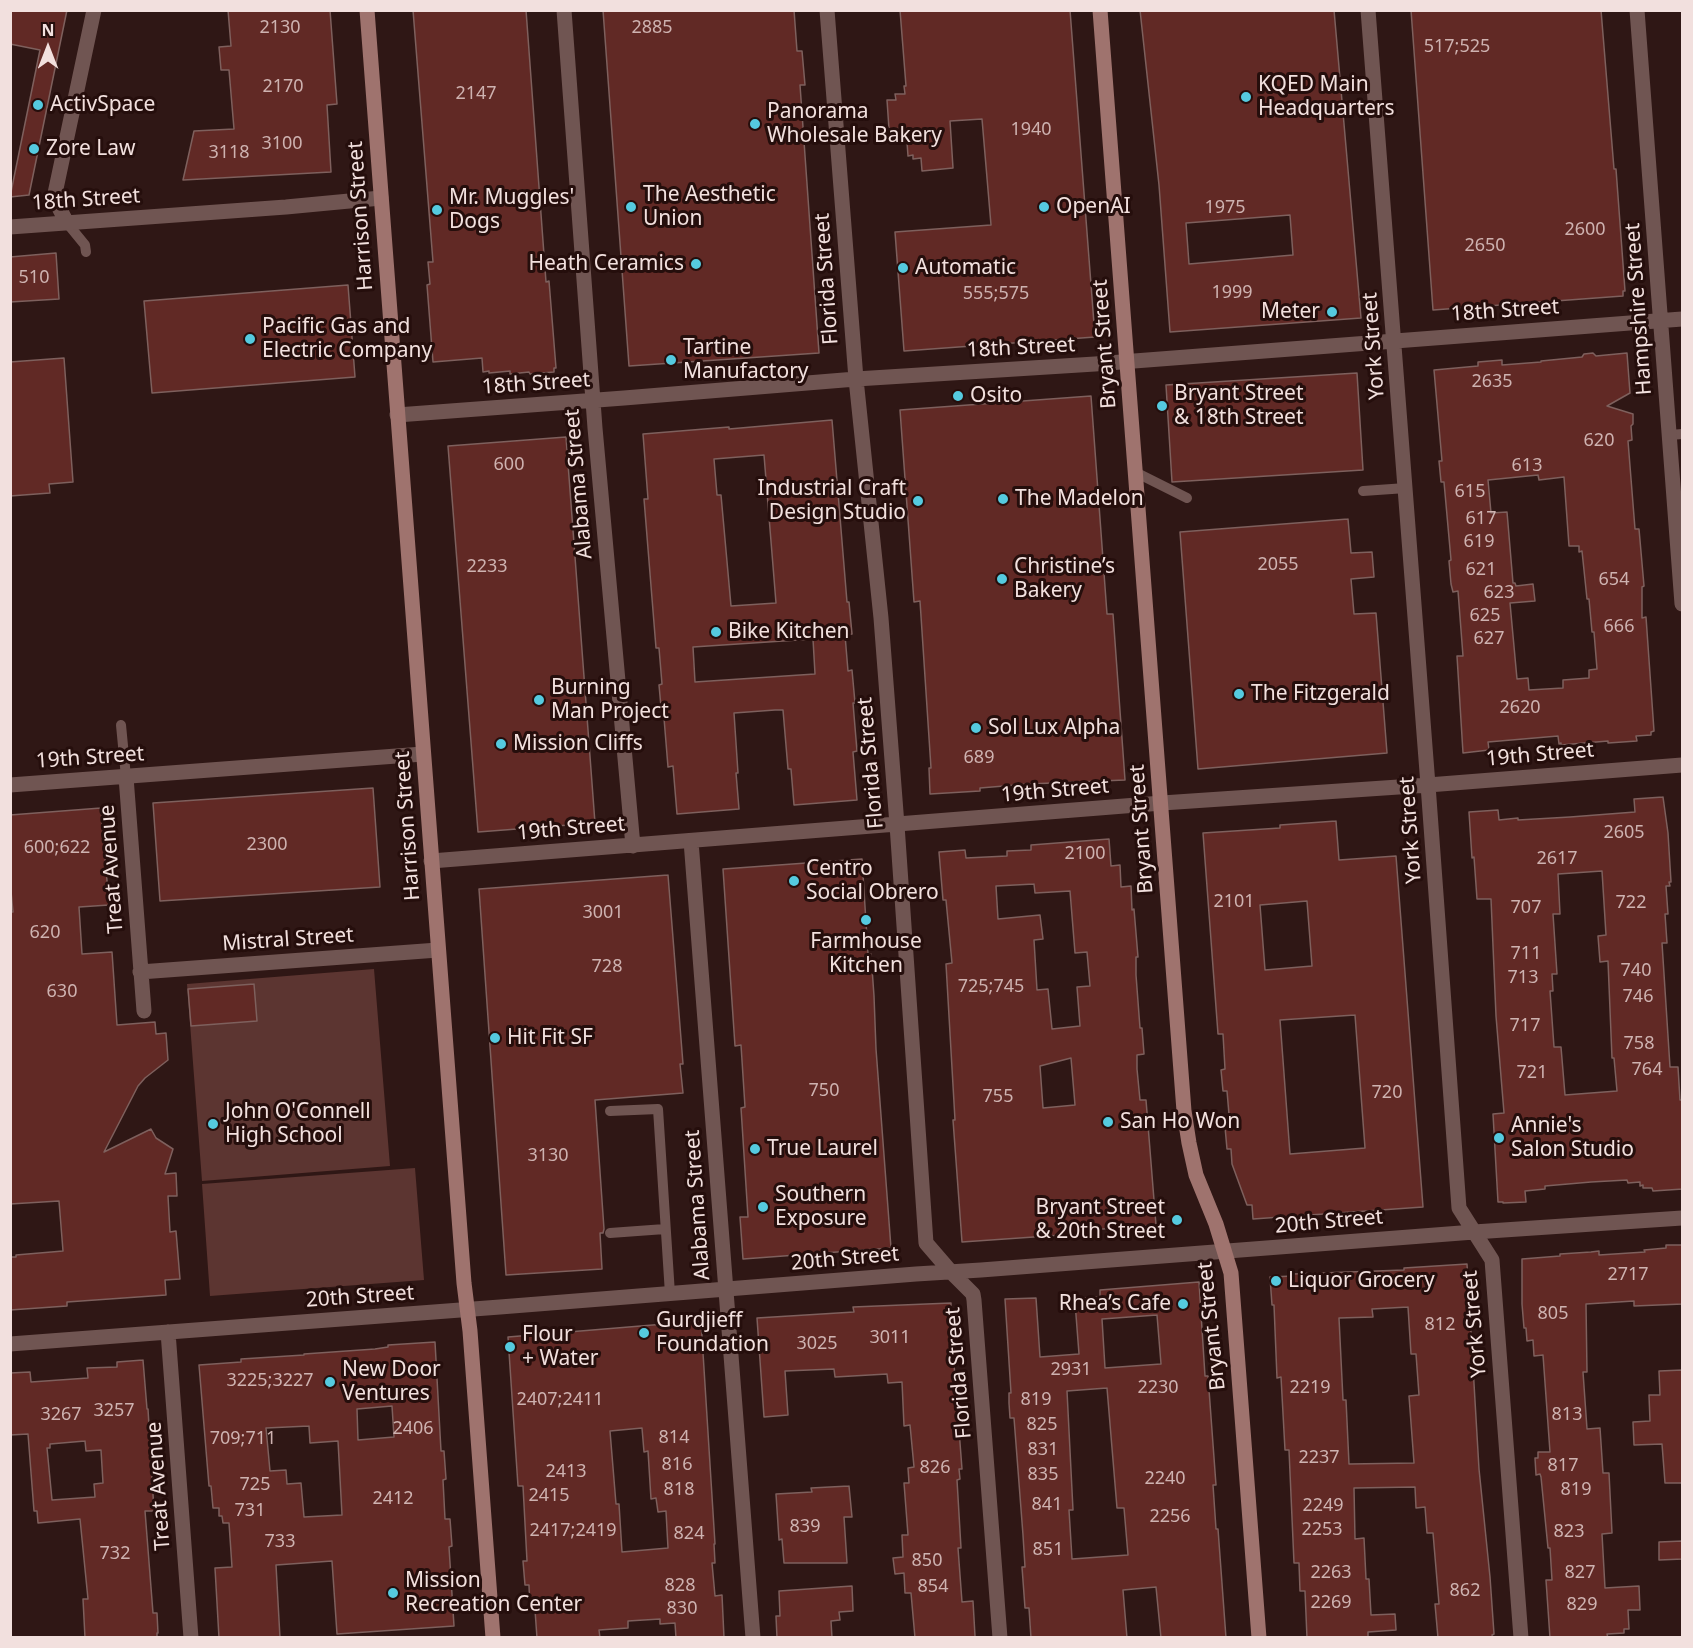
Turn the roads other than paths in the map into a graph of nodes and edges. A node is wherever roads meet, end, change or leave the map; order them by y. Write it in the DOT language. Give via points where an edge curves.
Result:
graph roads {
  1 [pos="93,10"];
  2 [pos="367,10"];
  3 [pos="564,10"];
  4 [pos="827,10"];
  5 [pos="1100,10"];
  6 [pos="1368,10"];
  7 [pos="1637,10"];
  8 [pos="381,198"];
  9 [pos="68,223"];
  10 [pos="10,227"];
  11 [pos="86,252"];
  12 [pos="1683,319"];
  13 [pos="1661,320"];
  14 [pos="1395,341"];
  15 [pos="1127,362"];
  16 [pos="856,379"];
  17 [pos="593,400"];
  18 [pos="397,415"];
  19 [pos="1676,434"];
  20 [pos="1136,472"];
  21 [pos="1406,488"];
  22 [pos="1363,491"];
  23 [pos="1187,498"];
  24 [pos="1683,604"];
  25 [pos="121,725"];
  26 [pos="423,754"];
  27 [pos="1683,765"];
  28 [pos="126,777"];
  29 [pos="10,785"];
  30 [pos="1428,785"];
  31 [pos="1162,803"];
  32 [pos="897,825"];
  33 [pos="692,841"];
  34 [pos="633,846"];
  35 [pos="431,861"];
  36 [pos="438,950"];
  37 [pos="141,972"];
  38 [pos="144,1011"];
  39 [pos="610,1112"];
  40 [pos="1683,1218"];
  41 [pos="665,1229"];
  42 [pos="1474,1232"];
  43 [pos="610,1233"];
  44 [pos="1225,1252"];
  45 [pos="951,1272"];
  46 [pos="725,1290"];
  47 [pos="670,1294"];
  48 [pos="467,1310"];
  49 [pos="168,1332"];
  50 [pos="10,1344"];
  51 [pos="191,1638"];
  52 [pos="493,1638"];
  53 [pos="753,1638"];
  54 [pos="1000,1638"];
  55 [pos="1259,1638"];
  56 [pos="1521,1638"];
  1 -- 9 [label="street" via="54,198"];
  2 -- 8 [label="street, Harrison Street"];
  3 -- 17 [label="street, Alabama Street"];
  4 -- 16 [label="street, Florida Street"];
  5 -- 15 [label="street, Bryant Street"];
  6 -- 14 [label="street, York Street"];
  7 -- 13 [label="street, Hampshire Street"];
  8 -- 9 [label="street, 18th Street"];
  8 -- 18 [label="street, Harrison Street"];
  9 -- 10 [label="street, 18th Street"];
  9 -- 11 [label="lane"];
  12 -- 13 [label="street, 18th Street"];
  13 -- 14 [label="street, 18th Street"];
  13 -- 19 [label="street, Hampshire Street"];
  14 -- 15 [label="street, 18th Street"];
  14 -- 21 [label="street, York Street"];
  15 -- 16 [label="street, 18th Street"];
  15 -- 20 [label="street, Bryant Street"];
  16 -- 17 [label="street, 18th Street"];
  16 -- 32 [label="street, Florida Street"];
  17 -- 18 [label="street, 18th Street"];
  17 -- 34 [label="street, Alabama Street"];
  18 -- 26 [label="street, Harrison Street"];
  19 -- 24 [label="street, Hampshire Street"];
  20 -- 23 [label="lane"];
  20 -- 31 [label="street, Bryant Street"];
  21 -- 22 [label="lane"];
  21 -- 30 [label="street, York Street"];
  25 -- 28 [label="lane, Treat Avenue"];
  26 -- 28 [label="street, 19th Street"];
  26 -- 35 [label="street, Harrison Street"];
  27 -- 30 [label="street, 19th Street"];
  28 -- 29 [label="street, 19th Street"];
  28 -- 37 [label="street, Treat Avenue"];
  30 -- 31 [label="street, 19th Street"];
  30 -- 42 [label="street, York Street" via="1459,1208"];
  31 -- 32 [label="street, 19th Street"];
  31 -- 44 [label="street, Bryant Street" via="1184,1111 1196,1175"];
  32 -- 33 [label="street, 19th Street"];
  32 -- 45 [label="street, Florida Street" via="926,1243"];
  33 -- 34 [label="street, 19th Street"];
  33 -- 46 [label="street, Alabama Street"];
  34 -- 35 [label="street, 19th Street"];
  35 -- 36 [label="street, Harrison Street"];
  36 -- 37 [label="street, Mistral Street"];
  36 -- 48 [label="street, Harrison Street"];
  37 -- 38 [label="street, Treat Avenue"];
  39 -- 41 [label="lane" via="658,1109"];
  40 -- 42 [label="street, 20th Street"];
  41 -- 43 [label="lane"];
  41 -- 47 [label="lane"];
  42 -- 44 [label="street, 20th Street"];
  42 -- 56 [label="street, York Street" via="1492,1260"];
  44 -- 45 [label="street, 20th Street"];
  44 -- 55 [label="street, Bryant Street" via="1231,1273"];
  45 -- 46 [label="street, 20th Street"];
  45 -- 54 [label="street, Florida Street" via="975,1300"];
  46 -- 47 [label="street, 20th Street"];
  46 -- 53 [label="street, Alabama Street"];
  47 -- 48 [label="street, 20th Street"];
  48 -- 49 [label="street, 20th Street"];
  48 -- 52 [label="street, Harrison Street"];
  49 -- 50 [label="street, 20th Street"];
  49 -- 51 [label="street, Treat Avenue"];
}
